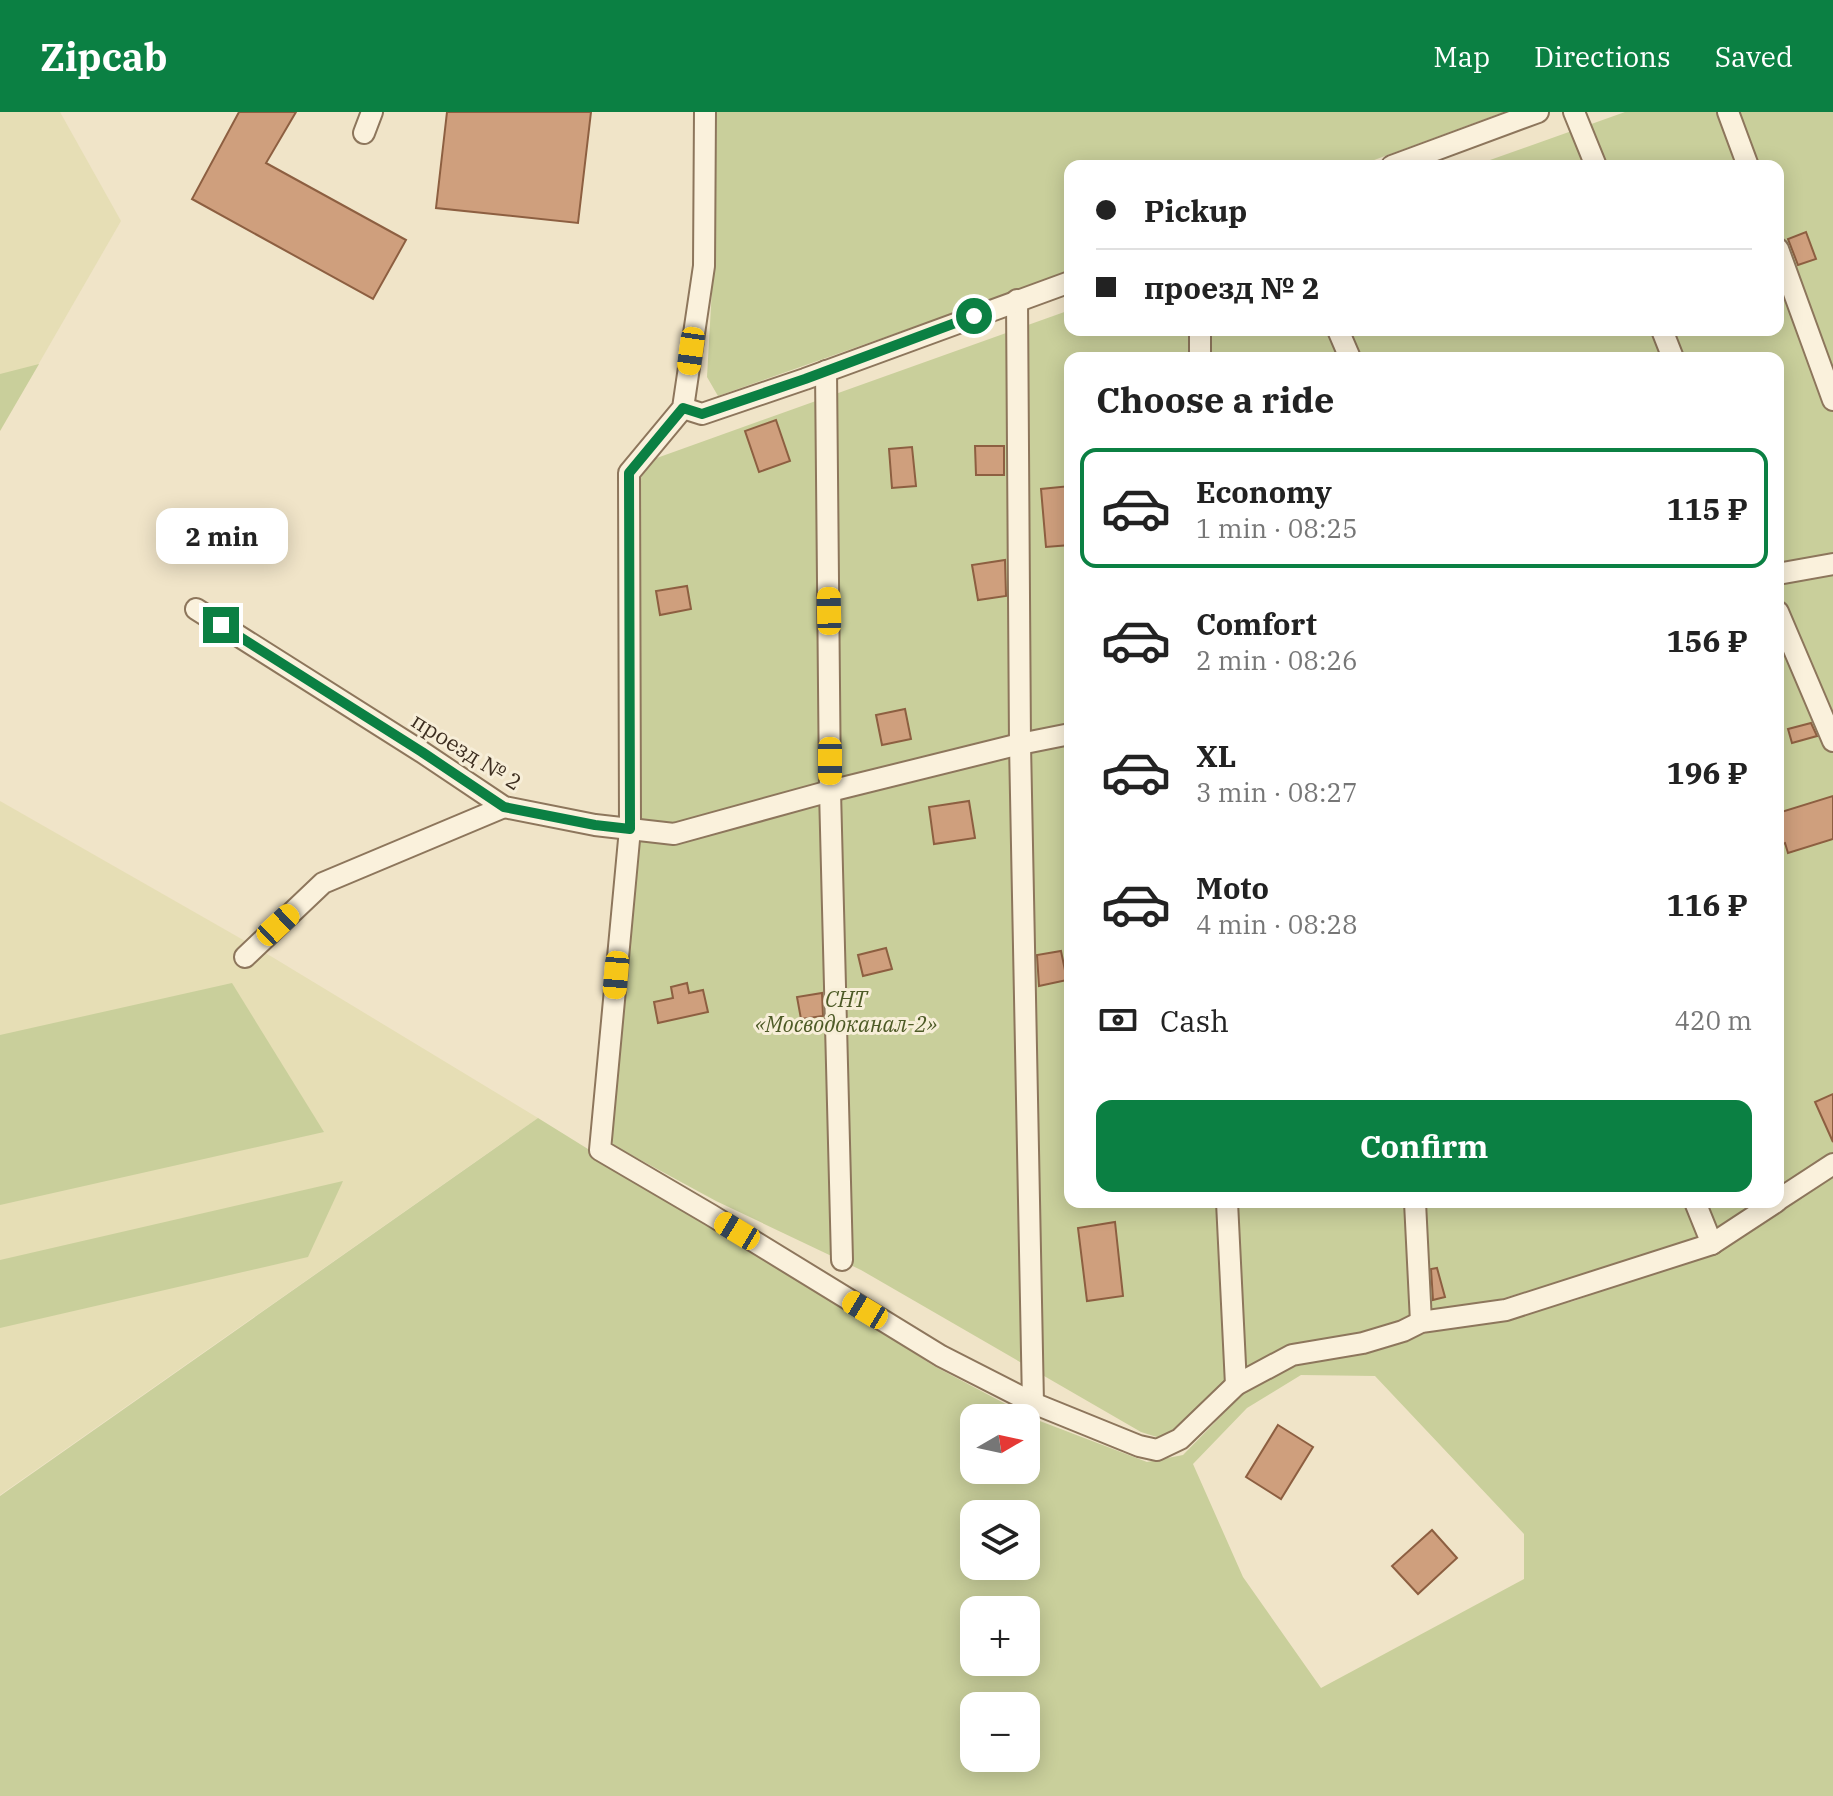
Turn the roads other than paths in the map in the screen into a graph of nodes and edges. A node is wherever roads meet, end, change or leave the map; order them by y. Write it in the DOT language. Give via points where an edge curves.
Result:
graph roads {
  1 [pos="372,112"];
  2 [pos="705,112"];
  3 [pos="1538,112"];
  4 [pos="1574,112"];
  5 [pos="1728,112"];
  6 [pos="364,133"];
  7 [pos="1408,160"];
  8 [pos="1594,160"];
  9 [pos="1746,160"];
  10 [pos="1784,265"];
  11 [pos="1064,284"];
  12 [pos="1017,300"];
  13 [pos="826,371"];
  14 [pos="1833,400"];
  15 [pos="683,408"];
  16 [pos="1833,564"];
  17 [pos="1784,573"];
  18 [pos="196,609"];
  19 [pos="1784,626"];
  20 [pos="1064,735"];
  21 [pos="1833,741"];
  22 [pos="1020,744"];
  23 [pos="830,791"];
  24 [pos="504,807"];
  25 [pos="630,829"];
  26 [pos="245,957"];
  27 [pos="1833,1164"];
  28 [pos="1784,1196"];
  29 [pos="1227,1208"];
  30 [pos="1415,1208"];
  31 [pos="1697,1208"];
  32 [pos="1766,1208"];
  33 [pos="1712,1244"];
  34 [pos="842,1260"];
  35 [pos="1421,1322"];
  36 [pos="1236,1385"];
  37 [pos="1033,1403"];
  1 -- 6 [label="street"];
  2 -- 15 [label="street" via="704,266"];
  3 -- 7 [label="street"];
  4 -- 8 [label="street"];
  5 -- 9 [label="street"];
  10 -- 14 [label="street"];
  11 -- 12 [label="street"];
  12 -- 13 [label="street"];
  12 -- 22 [label="street"];
  13 -- 15 [label="street" via="702,414"];
  13 -- 23 [label="street"];
  15 -- 25 [label="street" via="629,473"];
  16 -- 17 [label="street"];
  18 -- 24 [label="street, проезд № 2"];
  19 -- 21 [label="street"];
  20 -- 22 [label="street, проезд № 2"];
  22 -- 23 [label="street, проезд № 2"];
  22 -- 37 [label="street"];
  23 -- 25 [label="street, проезд № 2" via="674,834"];
  23 -- 34 [label="street"];
  24 -- 25 [label="street, проезд № 2"];
  24 -- 26 [label="street" via="323,883"];
  25 -- 37 [label="street" via="600,1150 941,1356"];
  27 -- 28 [label="street"];
  29 -- 36 [label="street"];
  30 -- 35 [label="street"];
  31 -- 33 [label="street"];
  32 -- 33 [label="street"];
  33 -- 35 [label="street" via="1506,1310"];
  35 -- 36 [label="street" via="1363,1343 1292,1355"];
  36 -- 37 [label="street" via="1180,1439 1157,1450"];
}
